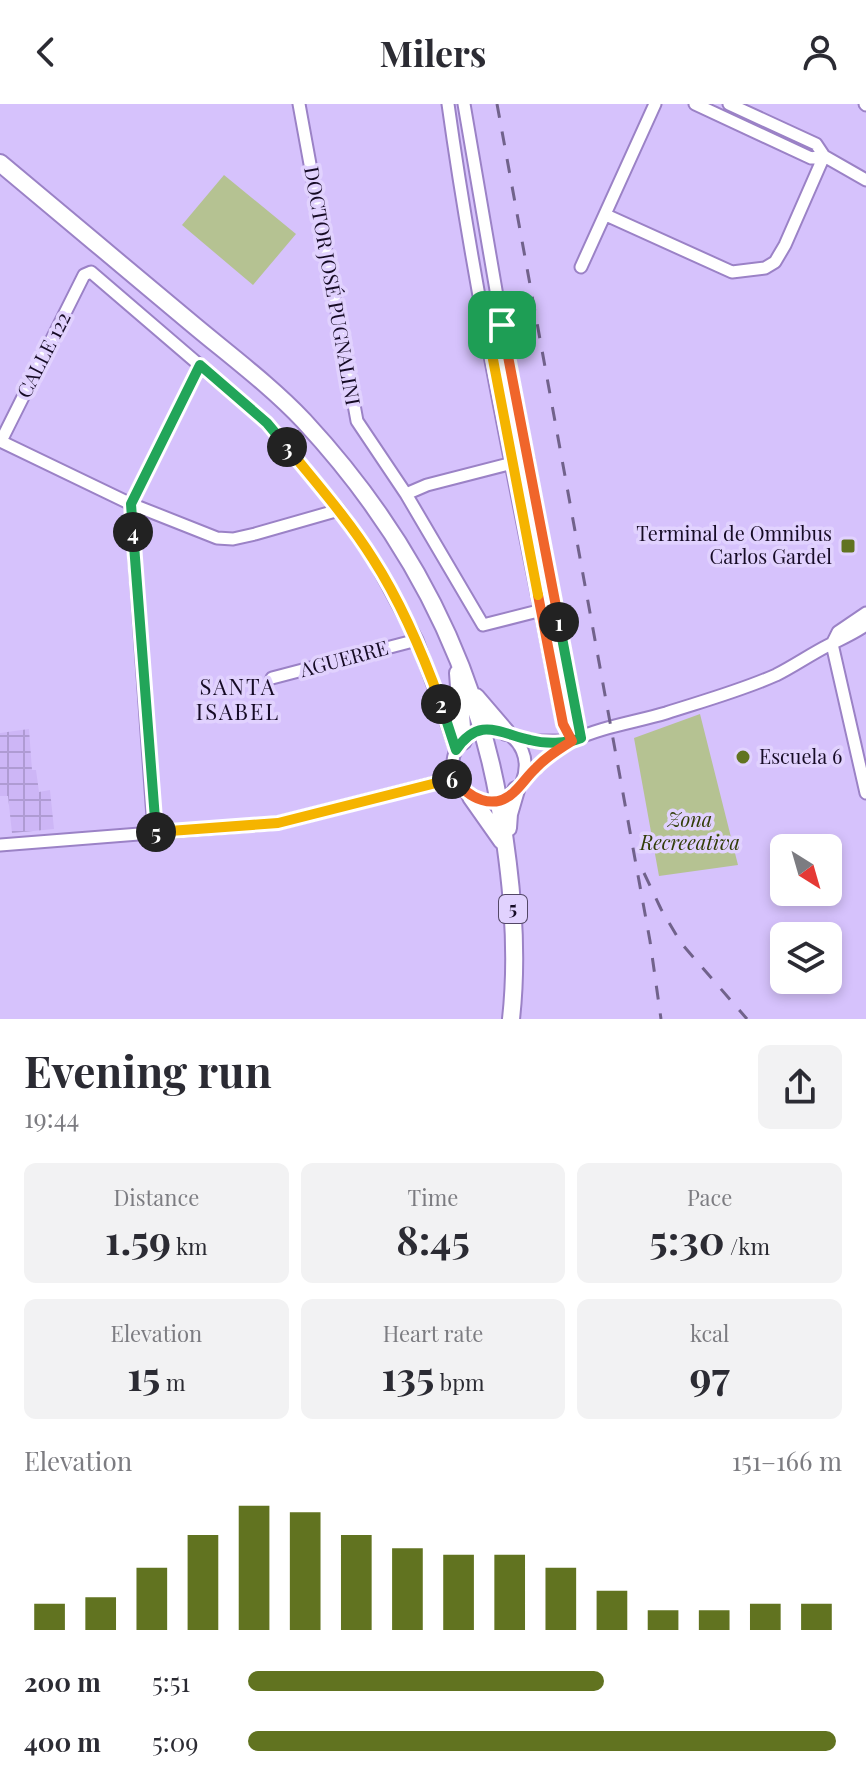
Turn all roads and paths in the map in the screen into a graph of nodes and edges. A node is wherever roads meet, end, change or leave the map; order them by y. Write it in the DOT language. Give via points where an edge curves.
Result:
graph roads {
  1 [pos="299,104"];
  2 [pos="448,104"];
  3 [pos="464,104"];
  4 [pos="655,104"];
  5 [pos="695,104"];
  6 [pos="729,104"];
  7 [pos="824,156"];
  8 [pos="0,163"];
  9 [pos="473,165"];
  10 [pos="457,168"];
  11 [pos="866,180"];
  12 [pos="606,215"];
  13 [pos="581,267"];
  14 [pos="502,325"];
  15 [pos="487,328"];
  16 [pos="200,365"];
  17 [pos="0,441"];
  18 [pos="528,459"];
  19 [pos="512,463"];
  20 [pos="406,494"];
  21 [pos="131,504"];
  22 [pos="339,510"];
  23 [pos="556,607"];
  24 [pos="541,611"];
  25 [pos="866,613"];
  26 [pos="866,625"];
  27 [pos="417,640"];
  28 [pos="832,644"];
  29 [pos="457,656"];
  30 [pos="272,678"];
  31 [pos="471,692"];
  32 [pos="482,729"];
  33 [pos="508,734"];
  34 [pos="576,740"];
  35 [pos="460,745"];
  36 [pos="455,778"];
  37 [pos="519,786"];
  38 [pos="866,793"];
  39 [pos="471,797"];
  40 [pos="498,801"];
  41 [pos="154,832"];
  42 [pos="0,845"];
  43 [pos="507,849"];
  44 [pos="511,1019"];
  1 -- 20 [label="street, DOCTOR JOSÉ PUGNALINI" via="357,421"];
  2 -- 10 [label="street"];
  3 -- 9 [label="street"];
  4 -- 12 [label="street"];
  5 -- 7 [label="street" via="811,158"];
  6 -- 7 [label="street" via="816,144"];
  7 -- 11 [label="street"];
  7 -- 12 [label="street" via="785,245 765,268 732,272"];
  8 -- 29 [label="highway, 5" via="301,419 388,527 428,591"];
  9 -- 10 [label="street"];
  9 -- 14 [label="street"];
  10 -- 15 [label="street"];
  12 -- 13 [label="street"];
  14 -- 15 [label="street"];
  14 -- 18 [label="street"];
  15 -- 19 [label="street"];
  16 -- 17 [label="street, CALLE 122" via="91,272 84,275"];
  16 -- 21 [label="street"];
  16 -- 22 [label="street" via="267,423"];
  17 -- 21 [label="street"];
  18 -- 19 [label="street"];
  18 -- 23 [label="street"];
  19 -- 20 [label="street"];
  19 -- 24 [label="street"];
  20 -- 24 [label="street, DOCTOR JOSÉ PUGNALINI" via="483,625"];
  21 -- 22 [label="street" via="217,538 233,539"];
  21 -- 41 [label="street"];
  22 -- 27 [label="street" via="374,560"];
  23 -- 24 [label="street"];
  23 -- 34 [label="street"];
  24 -- 34 [label="street" via="563,724"];
  25 -- 28 [label="street" via="838,632"];
  26 -- 28 [label="street"];
  27 -- 30 [label="street, AGUERRE"];
  27 -- 35 [label="street"];
  28 -- 34 [label="street" via="756,683"];
  28 -- 38 [label="street"];
  29 -- 31 [label="highway, 5"];
  29 -- 35 [label="highway"];
  31 -- 32 [label="highway, 5"];
  31 -- 33 [label="highway"];
  32 -- 33 [label="street"];
  32 -- 35 [label="street"];
  32 -- 40 [label="highway, 5"];
  33 -- 34 [label="street" via="534,741"];
  33 -- 37 [label="street" via="525,756"];
  34 -- 37 [label="street" via="544,760"];
  35 -- 36 [label="street"];
  36 -- 39 [label="street"];
  36 -- 41 [label="street" via="278,823"];
  37 -- 40 [label="street"];
  37 -- 43 [label="highway" via="509,814"];
  39 -- 40 [label="street"];
  39 -- 43 [label="highway"];
  40 -- 43 [label="highway, 5"];
  41 -- 42 [label="street"];
  43 -- 44 [label="highway, 5" via="513,906"];
}
